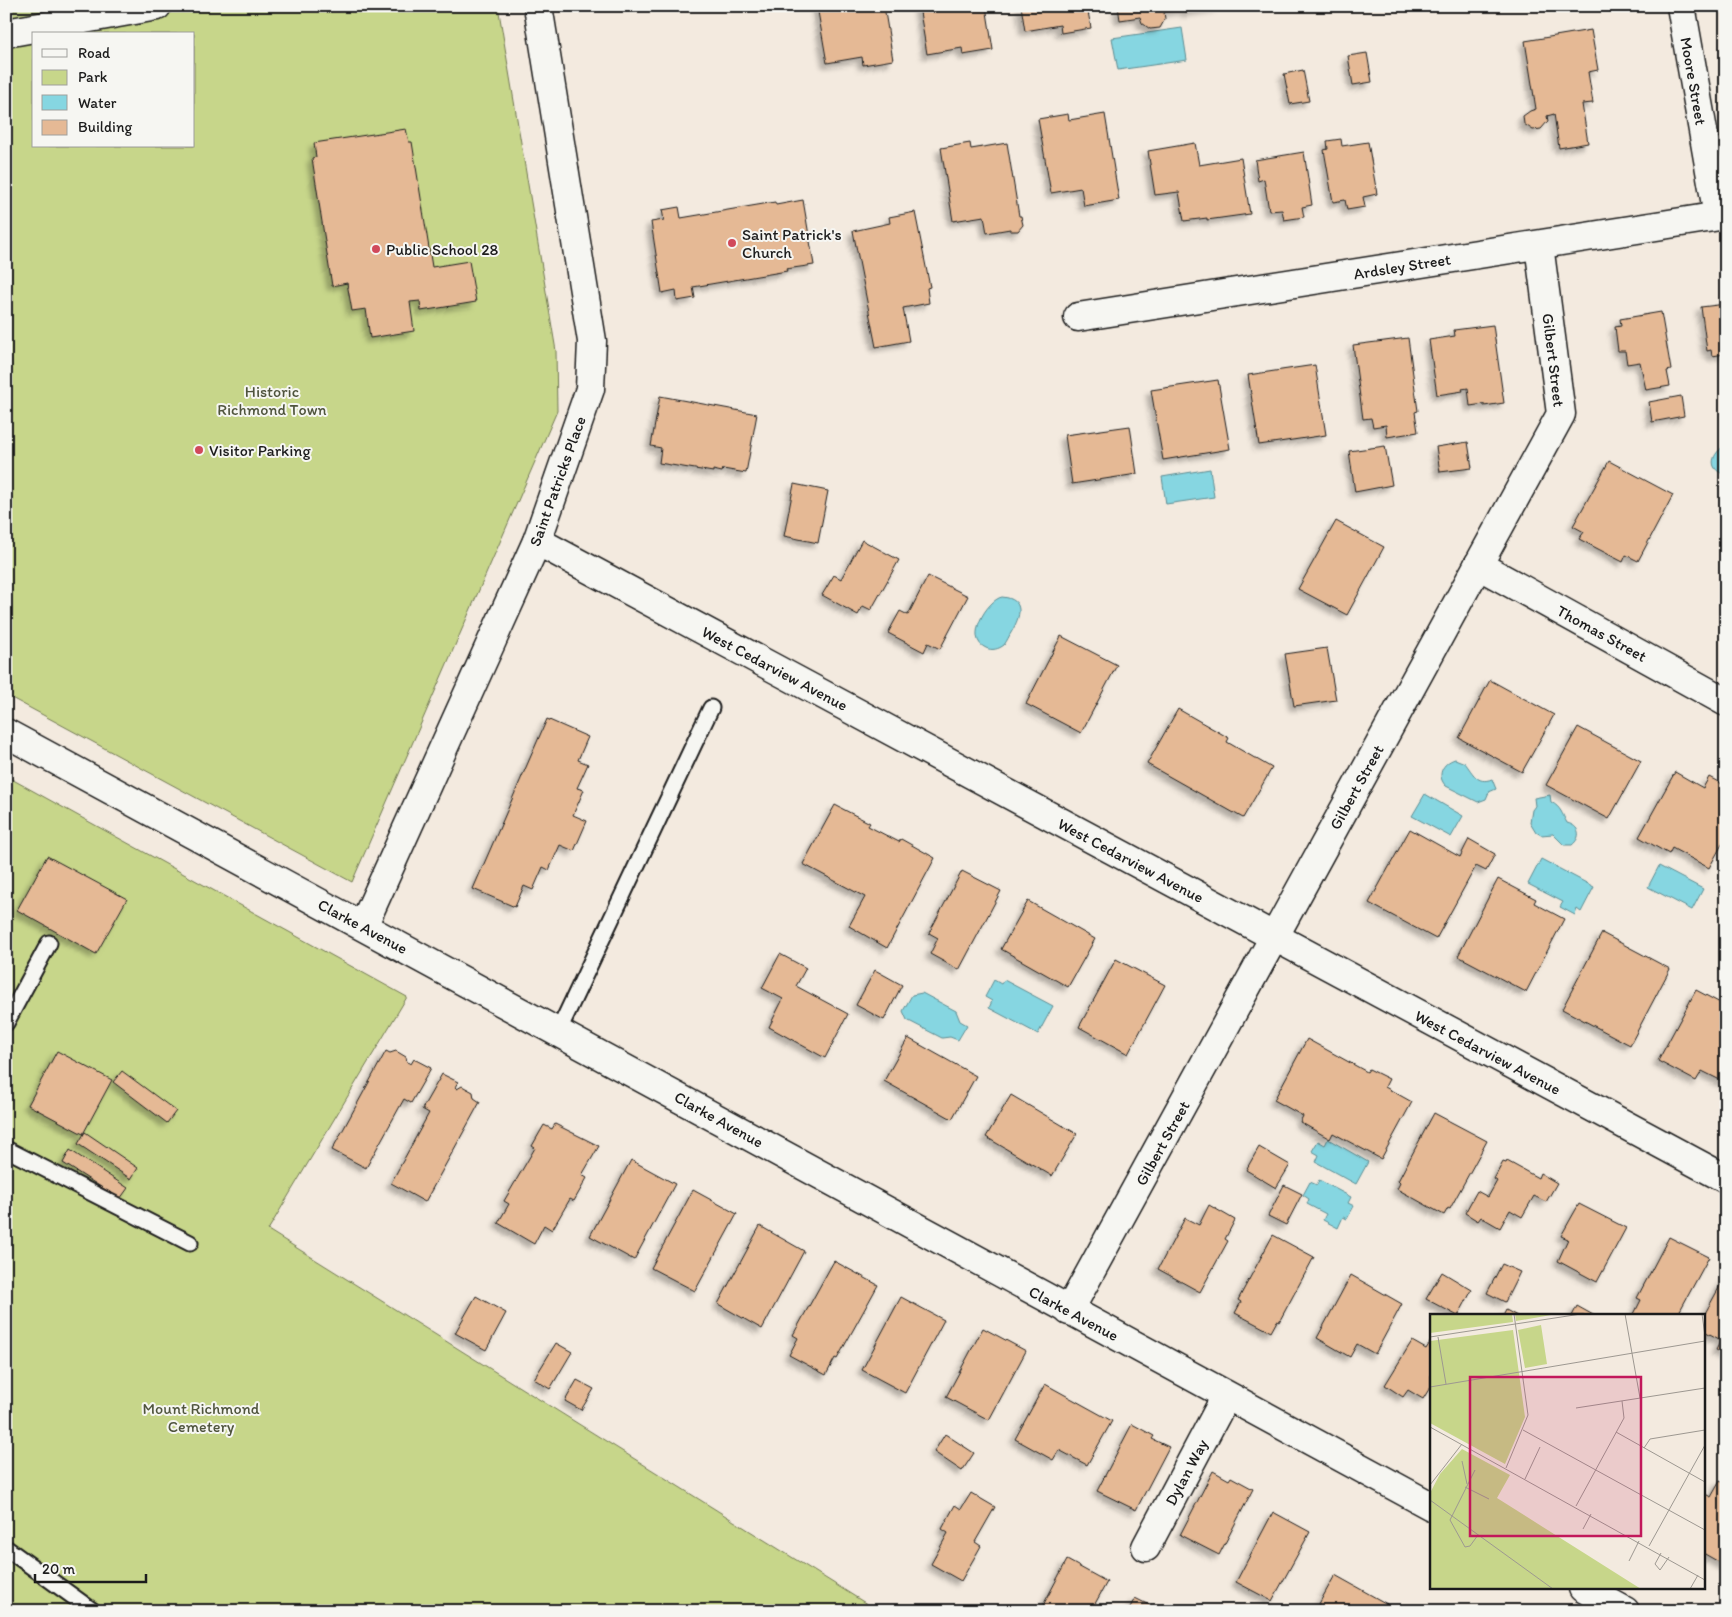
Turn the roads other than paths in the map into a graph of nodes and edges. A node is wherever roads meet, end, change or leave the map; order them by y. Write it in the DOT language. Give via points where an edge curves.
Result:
graph roads {
  1 [pos="157,6"];
  2 [pos="538,6"];
  3 [pos="1681,6"];
  4 [pos="6,33"];
  5 [pos="1722,215"];
  6 [pos="1539,245"];
  7 [pos="1078,317"];
  8 [pos="537,540"];
  9 [pos="1478,565"];
  10 [pos="1726,702"];
  11 [pos="711,708"];
  12 [pos="6,733"];
  13 [pos="363,926"];
  14 [pos="1275,937"];
  15 [pos="49,943"];
  16 [pos="6,1023"];
  17 [pos="558,1032"];
  18 [pos="6,1149"];
  19 [pos="1726,1180"];
  20 [pos="190,1243"];
  21 [pos="1069,1311"];
  22 [pos="1226,1396"];
  23 [pos="1430,1505"];
  24 [pos="6,1548"];
  25 [pos="1146,1548"];
  26 [pos="1587,1590"];
  27 [pos="73,1605"];
  28 [pos="93,1611"];
  29 [pos="1624,1611"];
  1 -- 4 [label="street"];
  2 -- 8 [label="street, Saint Patricks Place" via="592,341 590,389"];
  3 -- 5 [label="street, Moore Street"];
  5 -- 6 [label="street, Ardsley Street"];
  6 -- 7 [label="street, Ardsley Street"];
  6 -- 9 [label="street, Gilbert Street" via="1561,414"];
  8 -- 13 [label="street, Saint Patricks Place"];
  8 -- 14 [label="street, West Cedarview Avenue"];
  9 -- 10 [label="street, Thomas Street"];
  9 -- 14 [label="street, Gilbert Street"];
  11 -- 17 [label="lane"];
  12 -- 13 [label="street, Clarke Avenue"];
  13 -- 17 [label="street, Clarke Avenue"];
  14 -- 19 [label="street, West Cedarview Avenue"];
  14 -- 21 [label="street, Gilbert Street"];
  15 -- 16 [label="lane"];
  17 -- 21 [label="street, Clarke Avenue"];
  18 -- 20 [label="lane"];
  21 -- 22 [label="street, Clarke Avenue"];
  22 -- 23 [label="street, Clarke Avenue"];
  22 -- 25 [label="street, Dylan Way"];
  24 -- 27 [label="lane"];
  26 -- 29 [label="street"];
  27 -- 28 [label="lane"];
}
